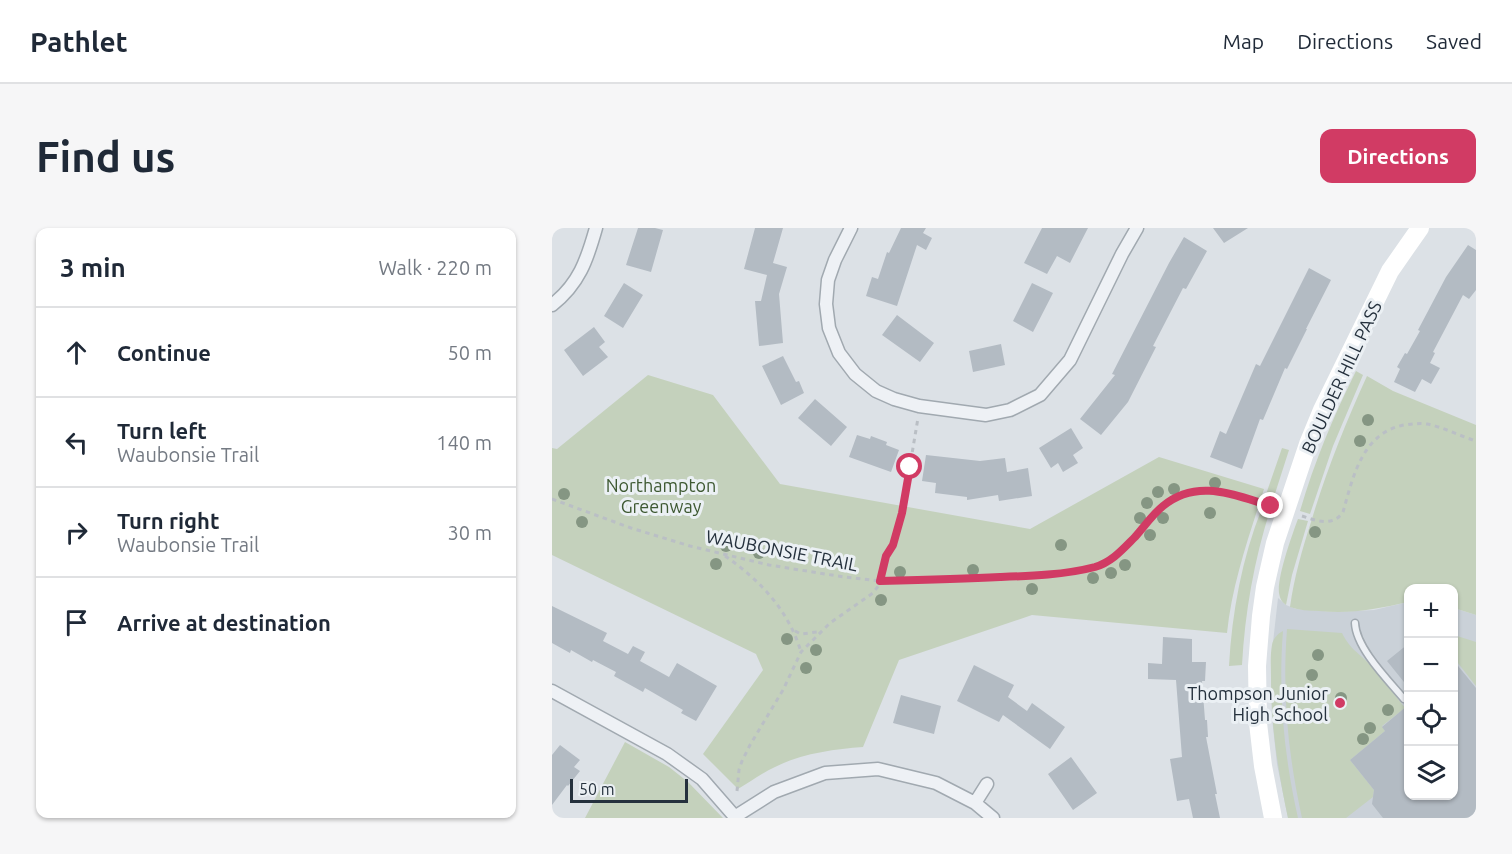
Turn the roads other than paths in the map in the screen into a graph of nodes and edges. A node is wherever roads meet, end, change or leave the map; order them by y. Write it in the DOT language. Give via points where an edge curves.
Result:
graph roads {
  1 [pos="596,228"];
  2 [pos="851,228"];
  3 [pos="1137,228"];
  4 [pos="1420,228"];
  5 [pos="552,305"];
  6 [pos="1355,623"];
  7 [pos="552,692"];
  8 [pos="1404,699"];
  9 [pos="987,784"];
  10 [pos="975,802"];
  11 [pos="736,817"];
  12 [pos="993,818"];
  13 [pos="1273,818"];
  1 -- 5 [label="street" via="583,268"];
  2 -- 3 [label="street" via="828,280 829,328 838,353 855,374 894,399 986,415 1010,410 1040,395 1070,360"];
  4 -- 13 [label="street, BOULDER HILL PASS" via="1390,271 1322,410 1275,543 1265,587 1257,666 1263,766"];
  6 -- 8 [label="lane" via="1360,643"];
  7 -- 11 [label="street" via="667,754 702,779"];
  9 -- 10 [label="street"];
  10 -- 11 [label="street" via="936,783 878,769 825,773 774,792"];
  10 -- 12 [label="street"];
}
